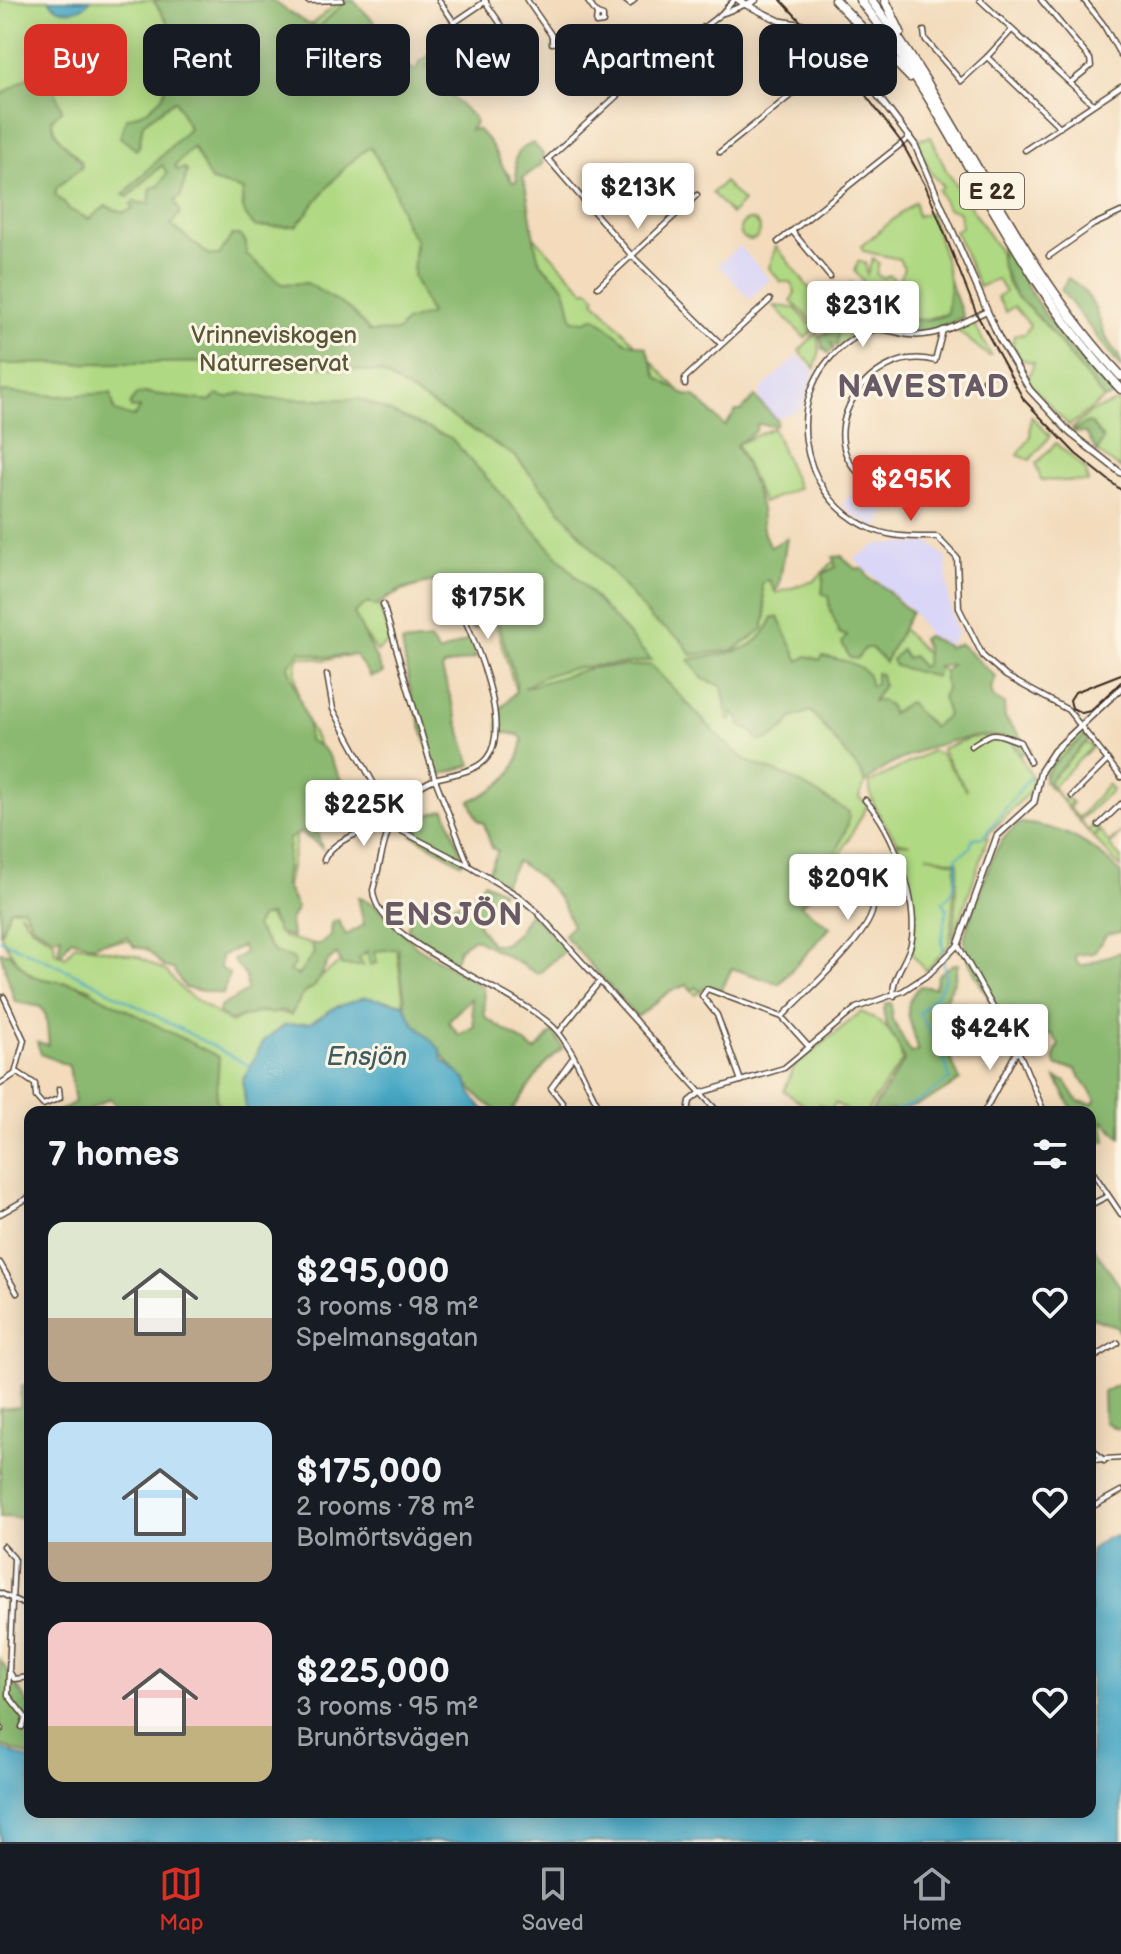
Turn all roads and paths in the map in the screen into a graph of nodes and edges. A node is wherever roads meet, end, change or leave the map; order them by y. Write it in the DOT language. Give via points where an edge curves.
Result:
graph roads {
  1 [pos="342,0"];
  2 [pos="439,0"];
  3 [pos="485,0"];
  4 [pos="527,0"];
  5 [pos="587,0"];
  6 [pos="625,0"];
  7 [pos="634,0"];
  8 [pos="755,0"];
  9 [pos="835,0"];
  10 [pos="860,0"];
  11 [pos="871,0"];
  12 [pos="885,0"];
  13 [pos="980,0"];
  14 [pos="1041,0"];
  15 [pos="308,1"];
  16 [pos="1086,1"];
  17 [pos="741,2"];
  18 [pos="597,14"];
  19 [pos="721,14"];
  20 [pos="763,14"];
  21 [pos="455,22"];
  22 [pos="501,24"];
  23 [pos="924,31"];
  24 [pos="1011,31"];
  25 [pos="552,36"];
  26 [pos="909,51"];
  27 [pos="1121,56"];
  28 [pos="987,57"];
  29 [pos="1071,82"];
  30 [pos="1121,86"];
  31 [pos="790,96"];
  32 [pos="929,99"];
  33 [pos="1093,104"];
  34 [pos="1060,127"];
  35 [pos="910,137"];
  36 [pos="1025,150"];
  37 [pos="720,152"];
  38 [pos="697,195"];
  39 [pos="1121,212"];
  40 [pos="792,231"];
  41 [pos="778,242"];
  42 [pos="632,256"];
  43 [pos="1049,256"];
  44 [pos="830,277"];
  45 [pos="598,287"];
  46 [pos="770,300"];
  47 [pos="987,311"];
  48 [pos="943,330"];
  49 [pos="721,344"];
  50 [pos="995,373"];
  51 [pos="1121,376"];
  52 [pos="984,380"];
  53 [pos="685,385"];
  54 [pos="1121,389"];
  55 [pos="1121,473"];
  56 [pos="871,482"];
  57 [pos="449,586"];
  58 [pos="383,604"];
  59 [pos="327,675"];
  60 [pos="1121,688"];
  61 [pos="1083,725"];
  62 [pos="971,746"];
  63 [pos="1108,760"];
  64 [pos="1030,762"];
  65 [pos="1121,777"];
  66 [pos="435,779"];
  67 [pos="1072,796"];
  68 [pos="865,800"];
  69 [pos="1121,804"];
  70 [pos="390,825"];
  71 [pos="1099,825"];
  72 [pos="324,860"];
  73 [pos="899,861"];
  74 [pos="469,866"];
  75 [pos="958,945"];
  76 [pos="600,981"];
  77 [pos="894,996"];
  78 [pos="4,997"];
  79 [pos="782,1017"];
  80 [pos="559,1033"];
  81 [pos="809,1047"];
  82 [pos="1017,1051"];
  83 [pos="572,1058"];
  84 [pos="17,1072"];
  85 [pos="741,1081"];
  86 [pos="0,1084"];
  87 [pos="59,1089"];
  88 [pos="700,1093"];
  89 [pos="561,1106"];
  90 [pos="599,1106"];
  91 [pos="689,1106"];
  92 [pos="712,1106"];
  93 [pos="987,1106"];
  94 [pos="1041,1106"];
  95 [pos="1096,1177"];
  96 [pos="1108,1196"];
  97 [pos="24,1200"];
  98 [pos="1096,1202"];
  99 [pos="0,1214"];
  100 [pos="1121,1214"];
  101 [pos="0,1263"];
  102 [pos="17,1293"];
  103 [pos="1118,1343"];
  104 [pos="1096,1356"];
  105 [pos="1096,1452"];
  106 [pos="1121,1458"];
  107 [pos="1096,1460"];
  108 [pos="1104,1461"];
  109 [pos="1121,1491"];
  110 [pos="1096,1505"];
  111 [pos="3,1546"];
  112 [pos="0,1593"];
  113 [pos="10,1596"];
  114 [pos="24,1604"];
  115 [pos="8,1669"];
  116 [pos="24,1678"];
  117 [pos="24,1715"];
  118 [pos="24,1722"];
  119 [pos="22,1727"];
  1 -- 15 [label="street"];
  2 -- 21 [label="street"];
  3 -- 21 [label="street"];
  3 -- 22 [label="street"];
  4 -- 25 [label="street"];
  5 -- 18 [label="street"];
  6 -- 7 [label="street"];
  8 -- 17 [label="main road"];
  8 -- 20 [label="street"];
  9 -- 32 [label="highway"];
  10 -- 32 [label="highway, E 22"];
  11 -- 26 [label="highway, E 22"];
  12 -- 26 [label="highway"];
  13 -- 24 [label="street"];
  14 -- 29 [label="street" via="1090,59 1091,66"];
  16 -- 27 [label="street"];
  17 -- 19 [label="street"];
  17 -- 19 [label="street"];
  17 -- 20 [label="street"];
  19 -- 42 [label="street" via="631,83 548,159"];
  20 -- 35 [label="street" via="831,36"];
  23 -- 28 [label="street" via="941,62 961,81"];
  24 -- 28 [label="street"];
  24 -- 29 [label="street"];
  26 -- 51 [label="highway, E 22" via="1039,272"];
  28 -- 34 [label="street"];
  29 -- 33 [label="street"];
  30 -- 33 [label="street"];
  31 -- 37 [label="street"];
  32 -- 54 [label="highway, E 22" via="1042,293"];
  33 -- 34 [label="street"];
  34 -- 36 [label="street"];
  35 -- 40 [label="street"];
  35 -- 47 [label="street"];
  38 -- 42 [label="street"];
  39 -- 43 [label="street"];
  40 -- 41 [label="street"];
  40 -- 44 [label="street"];
  42 -- 45 [label="street"];
  42 -- 49 [label="street"];
  46 -- 49 [label="street"];
  47 -- 48 [label="street"];
  47 -- 55 [label="street" via="1038,400 1067,431"];
  48 -- 56 [label="street" via="935,361 905,359 878,369 847,409 845,453"];
  48 -- 61 [label="street" via="920,335 881,327 848,343 815,383 806,449 819,483 847,515 885,533 936,536 957,558 959,608 983,656"];
  49 -- 53 [label="street" via="685,378"];
  50 -- 52 [label="street"];
  57 -- 66 [label="street" via="497,713 487,759"];
  58 -- 66 [label="street"];
  59 -- 70 [label="street" via="330,703"];
  60 -- 61 [label="street"];
  61 -- 63 [label="street"];
  61 -- 75 [label="street" via="1046,762 1034,802 997,836"];
  62 -- 64 [label="street" via="996,732 1020,742"];
  63 -- 65 [label="street"];
  63 -- 67 [label="street"];
  66 -- 70 [label="street" via="404,797"];
  66 -- 74 [label="street"];
  68 -- 73 [label="street"];
  69 -- 71 [label="street"];
  70 -- 72 [label="street" via="340,844"];
  70 -- 74 [label="street"];
  70 -- 80 [label="street" via="373,890 382,912 418,945 531,1010"];
  73 -- 77 [label="street" via="913,922"];
  73 -- 79 [label="street" via="856,880 871,899 871,916 830,970"];
  74 -- 76 [label="street" via="525,901"];
  75 -- 77 [label="street" via="929,974"];
  75 -- 82 [label="street"];
  76 -- 80 [label="street"];
  76 -- 88 [label="street"];
  77 -- 81 [label="street" via="856,1008"];
  78 -- 84 [label="street" via="24,1040"];
  79 -- 81 [label="street"];
  79 -- 85 [label="street" via="715,989 702,993 717,1015"];
  80 -- 83 [label="street"];
  81 -- 85 [label="street" via="784,1068"];
  82 -- 93 [label="street"];
  82 -- 94 [label="street"];
  83 -- 89 [label="street" via="551,1088"];
  83 -- 90 [label="street"];
  84 -- 86 [label="street"];
  84 -- 87 [label="street" via="35,1084 43,1105 60,1098"];
  85 -- 88 [label="street"];
  88 -- 91 [label="street"];
  88 -- 92 [label="street"];
  95 -- 96 [label="street"];
  96 -- 98 [label="street"];
  96 -- 100 [label="street"];
  97 -- 99 [label="street"];
  101 -- 102 [label="street"];
  103 -- 104 [label="street"];
  105 -- 108 [label="street"];
  106 -- 108 [label="street"];
  107 -- 108 [label="street"];
  109 -- 110 [label="street"];
  111 -- 113 [label="street" via="14,1558"];
  112 -- 113 [label="street"];
  113 -- 114 [label="street"];
  113 -- 115 [label="street"];
  115 -- 116 [label="street" via="14,1679"];
  115 -- 117 [label="street" via="8,1695"];
  118 -- 119 [label="street"];
}
